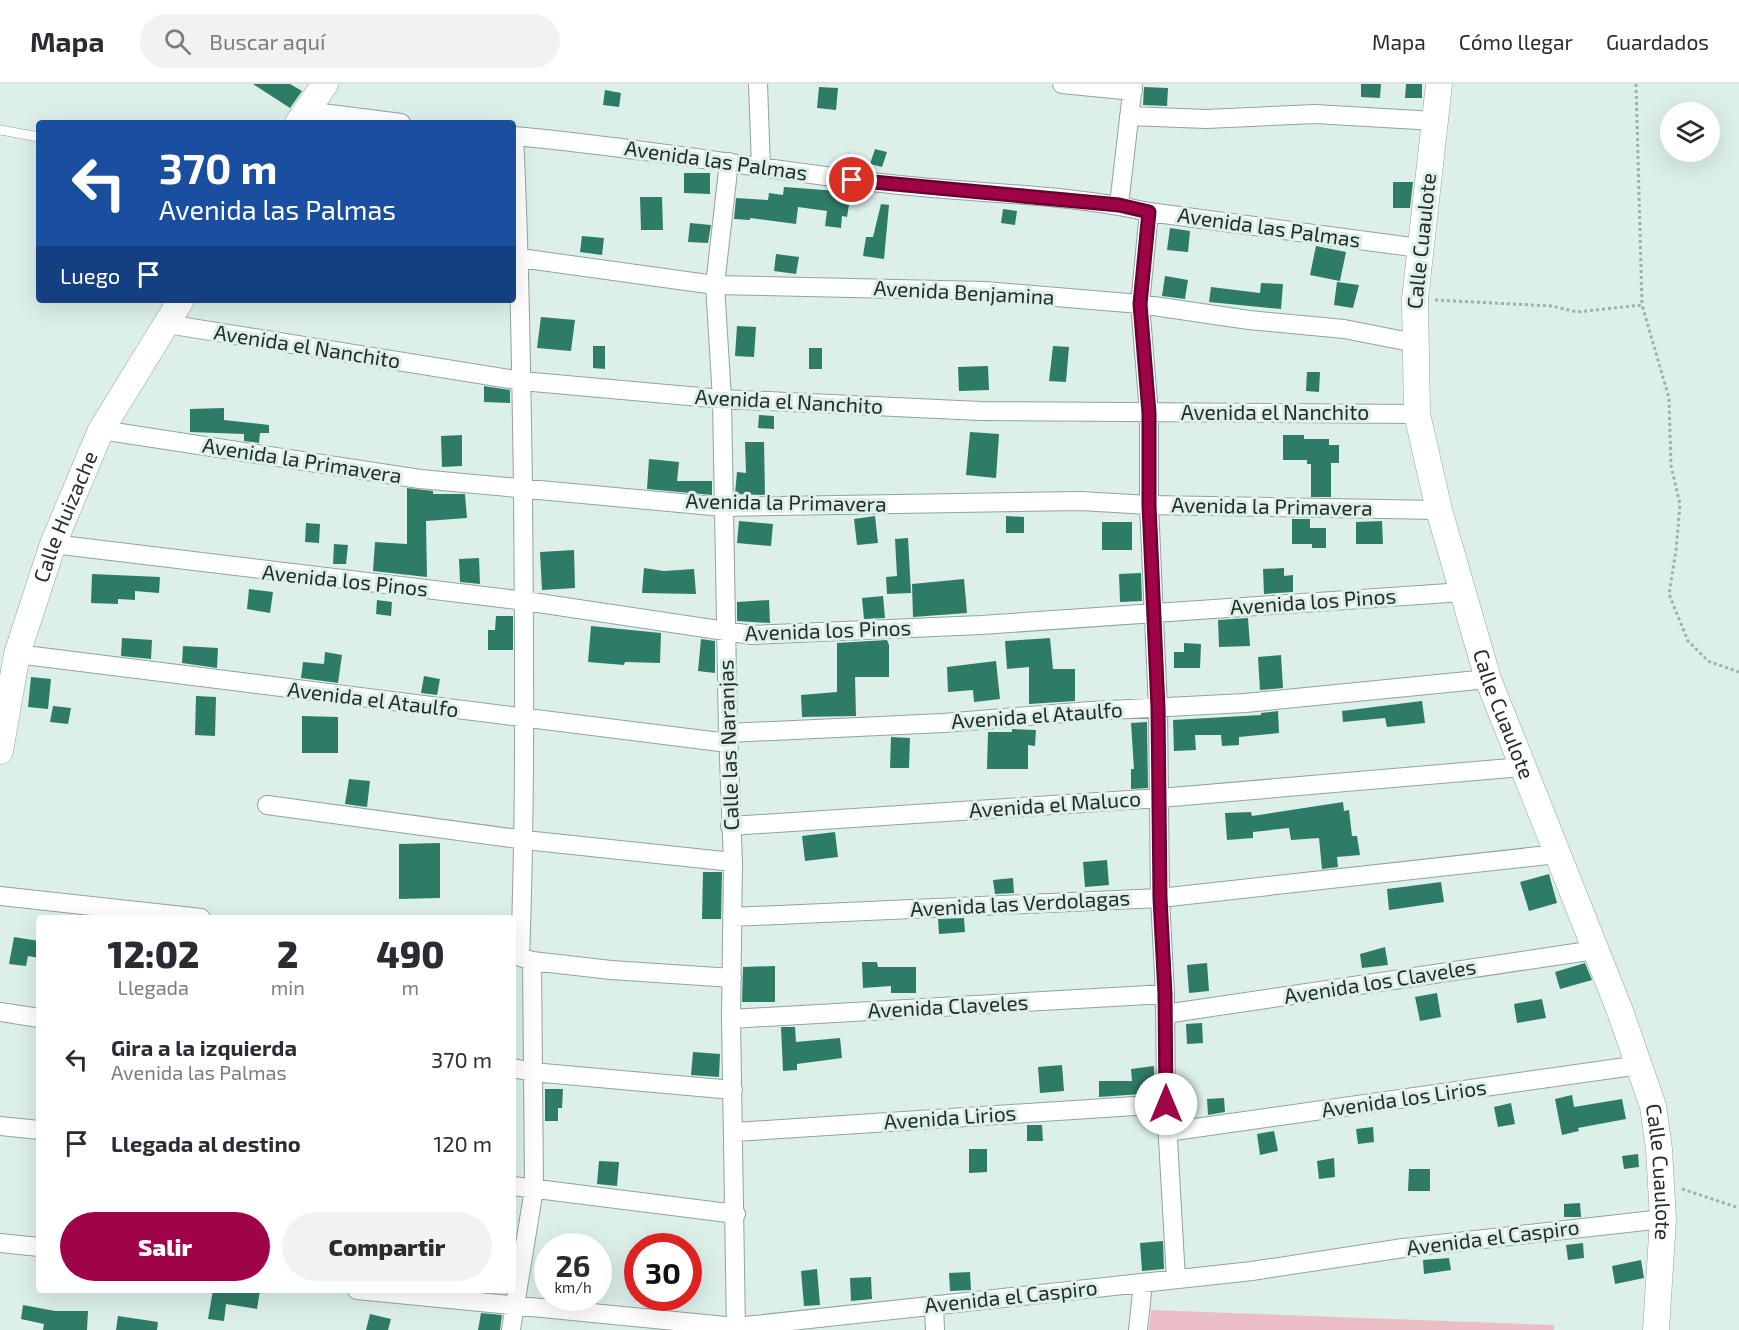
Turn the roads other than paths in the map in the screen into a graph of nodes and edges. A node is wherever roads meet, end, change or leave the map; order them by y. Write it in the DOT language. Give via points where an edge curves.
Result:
graph roads {
  1 [pos="325,84"];
  2 [pos="758,84"];
  3 [pos="1062,84"];
  4 [pos="1439,84"];
  5 [pos="1133,88"];
  6 [pos="1130,116"];
  7 [pos="302,117"];
  8 [pos="352,120"];
  9 [pos="1435,121"];
  10 [pos="0,130"];
  11 [pos="36,136"];
  12 [pos="516,136"];
  13 [pos="729,162"];
  14 [pos="762,166"];
  15 [pos="1119,205"];
  16 [pos="1149,212"];
  17 [pos="516,227"];
  18 [pos="1419,248"];
  19 [pos="517,257"];
  20 [pos="715,285"];
  21 [pos="179,303"];
  22 [pos="1140,304"];
  23 [pos="167,324"];
  24 [pos="1414,343"];
  25 [pos="522,381"];
  26 [pos="722,399"];
  27 [pos="1149,413"];
  28 [pos="1417,414"];
  29 [pos="101,430"];
  30 [pos="523,488"];
  31 [pos="1149,505"];
  32 [pos="723,507"];
  33 [pos="1439,510"];
  34 [pos="53,544"];
  35 [pos="1462,592"];
  36 [pos="525,601"];
  37 [pos="1152,613"];
  38 [pos="726,632"];
  39 [pos="17,654"];
  40 [pos="1488,680"];
  41 [pos="1158,708"];
  42 [pos="525,720"];
  43 [pos="728,738"];
  44 [pos="0,751"];
  45 [pos="1522,767"];
  46 [pos="1160,798"];
  47 [pos="267,805"];
  48 [pos="730,826"];
  49 [pos="525,840"];
  50 [pos="1557,854"];
  51 [pos="733,862"];
  52 [pos="0,896"];
  53 [pos="1160,898"];
  54 [pos="174,915"];
  55 [pos="732,917"];
  56 [pos="1595,950"];
  57 [pos="522,958"];
  58 [pos="732,978"];
  59 [pos="1165,994"];
  60 [pos="0,1012"];
  61 [pos="1165,1014"];
  62 [pos="36,1018"];
  63 [pos="732,1019"];
  64 [pos="1640,1065"];
  65 [pos="516,1069"];
  66 [pos="532,1072"];
  67 [pos="733,1090"];
  68 [pos="1166,1104"];
  69 [pos="0,1126"];
  70 [pos="36,1130"];
  71 [pos="735,1131"];
  72 [pos="1167,1132"];
  73 [pos="516,1186"];
  74 [pos="534,1189"];
  75 [pos="736,1214"];
  76 [pos="1663,1219"];
  77 [pos="0,1243"];
  78 [pos="36,1247"];
  79 [pos="1176,1279"];
  80 [pos="1143,1283"];
  81 [pos="386,1293"];
  82 [pos="934,1305"];
  83 [pos="514,1306"];
  84 [pos="736,1328"];
  85 [pos="511,1330"];
  86 [pos="935,1330"];
  87 [pos="1138,1330"];
  88 [pos="1656,1330"];
  1 -- 7 [label="street"];
  2 -- 14 [label="street"];
  3 -- 5 [label="street"];
  4 -- 9 [label="street, Calle Cuaulote"];
  5 -- 6 [label="street"];
  6 -- 9 [label="street" via="1206,119 1315,114"];
  6 -- 15 [label="street"];
  7 -- 8 [label="street"];
  9 -- 18 [label="street, Calle Cuaulote"];
  10 -- 11 [label="lane"];
  12 -- 13 [label="street, Avenida las Palmas"];
  13 -- 14 [label="street, Avenida las Palmas"];
  13 -- 20 [label="street, Calle las Naranjas"];
  14 -- 15 [label="street, Avenida las Palmas" via="938,190"];
  15 -- 16 [label="street, Avenida las Palmas"];
  16 -- 18 [label="street, Avenida las Palmas"];
  16 -- 22 [label="street"];
  17 -- 19 [label="street"];
  18 -- 24 [label="street, Calle Cuaulote"];
  19 -- 20 [label="street, Avenida Benjamina"];
  19 -- 25 [label="street"];
  20 -- 22 [label="street, Avenida Benjamina" via="986,291"];
  20 -- 26 [label="street, Calle las Naranjas"];
  21 -- 23 [label="street, Calle Huizache"];
  22 -- 24 [label="street, Avenida Benjamina" via="1249,320 1344,328"];
  22 -- 27 [label="street"];
  23 -- 25 [label="street, Avenida el Nanchito"];
  23 -- 29 [label="street, Calle Huizache"];
  24 -- 28 [label="street, Calle Cuaulote"];
  25 -- 26 [label="street, Avenida el Nanchito"];
  25 -- 30 [label="street"];
  26 -- 27 [label="street, Avenida el Nanchito" via="980,411"];
  26 -- 32 [label="street, Calle las Naranjas"];
  27 -- 28 [label="street, Avenida el Nanchito"];
  27 -- 31 [label="street"];
  28 -- 33 [label="street, Calle Cuaulote"];
  29 -- 30 [label="street, Avenida la Primavera" via="420,479"];
  29 -- 34 [label="street, Calle Huizache"];
  30 -- 32 [label="street, Avenida la Primavera"];
  30 -- 36 [label="street"];
  31 -- 32 [label="street, Avenida la Primavera" via="1080,501"];
  31 -- 33 [label="street, Avenida la Primavera"];
  31 -- 37 [label="street"];
  32 -- 38 [label="street, Calle las Naranjas"];
  33 -- 35 [label="street, Calle Cuaulote"];
  34 -- 36 [label="street, Avenida los Pinos"];
  34 -- 39 [label="street, Calle Huizache"];
  35 -- 37 [label="street, Avenida los Pinos"];
  35 -- 40 [label="street, Calle Cuaulote"];
  36 -- 38 [label="street, Avenida los Pinos"];
  36 -- 42 [label="street"];
  37 -- 38 [label="street, Avenida los Pinos" via="896,630 752,635"];
  37 -- 41 [label="street"];
  38 -- 43 [label="street, Calle las Naranjas"];
  39 -- 42 [label="street, Avenida el Ataulfo"];
  39 -- 44 [label="street, Calle Huizache"];
  40 -- 41 [label="street, Avenida el Ataulfo"];
  40 -- 45 [label="street, Calle Cuaulote"];
  41 -- 43 [label="street, Avenida el Ataulfo"];
  41 -- 46 [label="street"];
  42 -- 43 [label="street, Avenida el Ataulfo"];
  42 -- 49 [label="street"];
  43 -- 48 [label="street, Calle las Naranjas"];
  45 -- 46 [label="street, Avenida el Maluco"];
  45 -- 50 [label="street, Calle Cuaulote"];
  46 -- 48 [label="street, Avenida el Maluco"];
  46 -- 53 [label="street"];
  47 -- 49 [label="street"];
  48 -- 51 [label="street, Calle las Naranjas"];
  49 -- 51 [label="street"];
  49 -- 57 [label="street"];
  50 -- 53 [label="street, Avenida las Verdolagas"];
  50 -- 56 [label="street, Calle Cuaulote"];
  51 -- 55 [label="street, Calle las Naranjas"];
  52 -- 54 [label="street"];
  53 -- 55 [label="street, Avenida las Verdolagas"];
  53 -- 59 [label="street"];
  55 -- 58 [label="street, Calle las Naranjas"];
  56 -- 61 [label="street, Avenida los Claveles"];
  56 -- 64 [label="street, Calle Cuaulote"];
  57 -- 58 [label="street"];
  57 -- 66 [label="street"];
  58 -- 63 [label="street, Calle las Naranjas"];
  59 -- 61 [label="street"];
  59 -- 63 [label="street, Avenida Claveles"];
  60 -- 62 [label="street"];
  61 -- 68 [label="street"];
  63 -- 67 [label="street, Calle las Naranjas"];
  64 -- 72 [label="street, Avenida los Lirios"];
  64 -- 76 [label="street, Calle Cuaulote" via="1653,1106"];
  65 -- 66 [label="street"];
  66 -- 67 [label="street"];
  66 -- 74 [label="street"];
  67 -- 71 [label="street, Calle las Naranjas"];
  68 -- 71 [label="street, Avenida Lirios"];
  68 -- 72 [label="street"];
  69 -- 70 [label="street"];
  71 -- 75 [label="street, Calle las Naranjas"];
  72 -- 79 [label="street"];
  73 -- 74 [label="street"];
  74 -- 75 [label="street"];
  74 -- 83 [label="street"];
  75 -- 84 [label="street, Calle las Naranjas"];
  76 -- 79 [label="street, Avenida el Caspiro" via="1403,1248"];
  76 -- 88 [label="street, Calle Cuaulote"];
  77 -- 78 [label="street"];
  79 -- 80 [label="street, Avenida el Caspiro"];
  80 -- 82 [label="street, Avenida el Caspiro"];
  80 -- 87 [label="street"];
  81 -- 83 [label="street, Avenida el Caspiro"];
  82 -- 84 [label="street, Avenida el Caspiro"];
  82 -- 86 [label="street"];
  83 -- 84 [label="street, Avenida el Caspiro"];
  83 -- 85 [label="street"];
}
